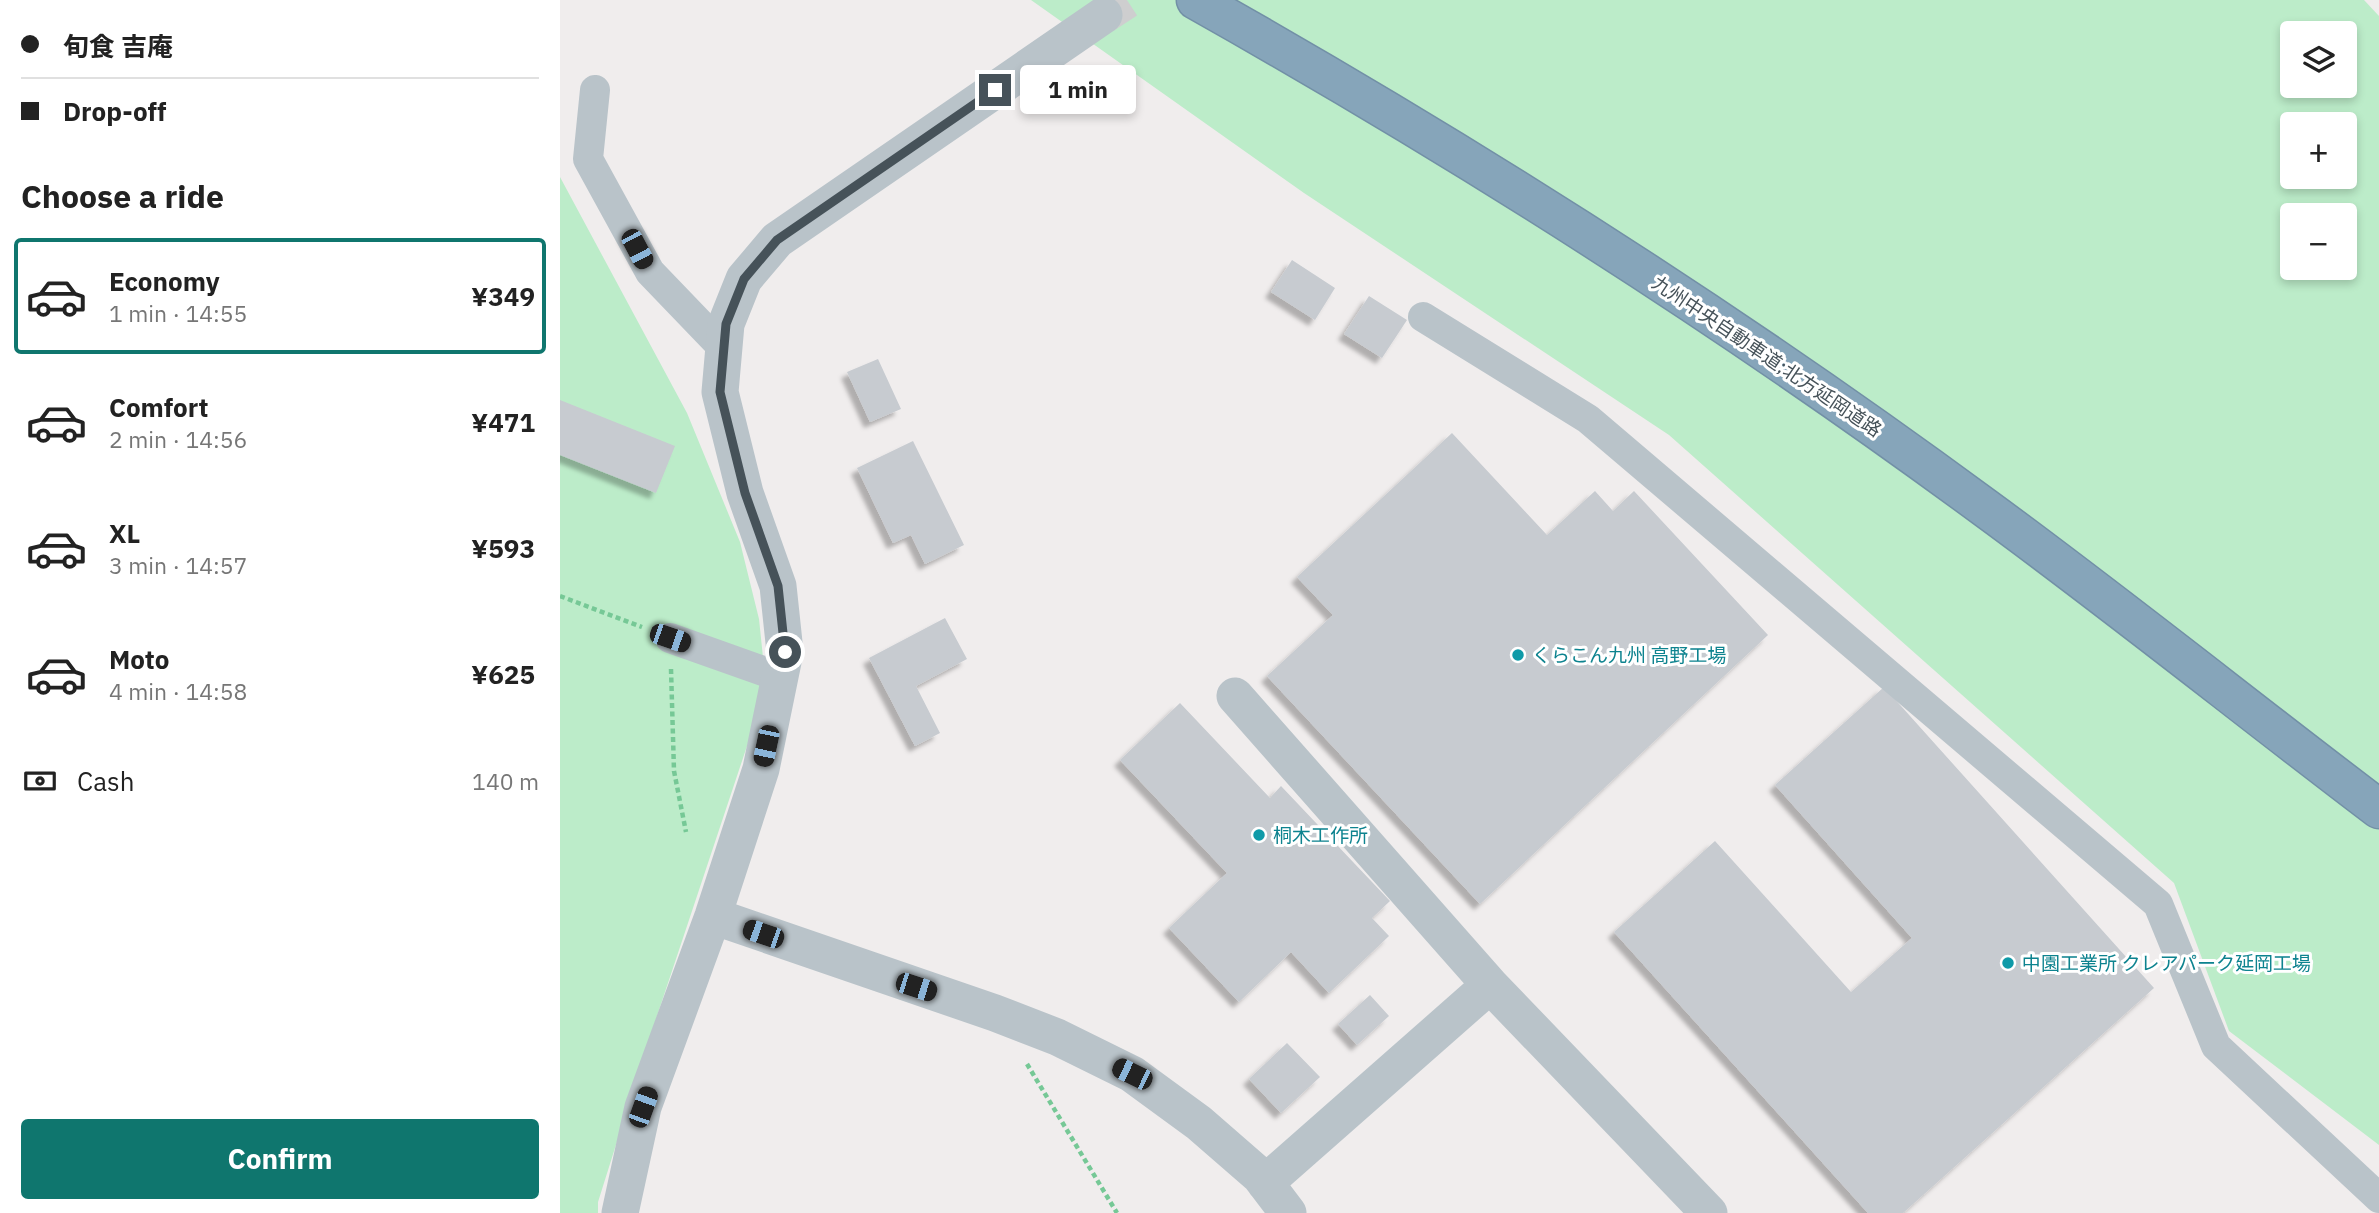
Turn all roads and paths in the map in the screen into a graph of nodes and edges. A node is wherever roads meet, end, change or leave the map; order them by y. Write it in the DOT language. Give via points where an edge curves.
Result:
graph roads {
  1 [pos="1196,0"];
  2 [pos="1104,15"];
  3 [pos="595,90"];
  4 [pos="1423,317"];
  5 [pos="724,349"];
  6 [pos="560,596"];
  7 [pos="670,638"];
  8 [pos="780,677"];
  9 [pos="1235,696"];
  10 [pos="2308,756"];
  11 [pos="2379,810"];
  12 [pos="2379,818"];
  13 [pos="686,832"];
  14 [pos="713,916"];
  15 [pos="1490,985"];
  16 [pos="1026,1062"];
  17 [pos="1265,1183"];
  18 [pos="2379,1198"];
  19 [pos="620,1213"];
  20 [pos="1117,1213"];
  21 [pos="1288,1213"];
  22 [pos="1709,1213"];
  1 -- 10 [label="highway, 九州中央自動車道;北方延岡道路" via="1470,161 1809,383 2060,563"];
  2 -- 5 [label="street" via="777,240 744,279 726,324"];
  3 -- 5 [label="street" via="588,159 650,272"];
  4 -- 18 [label="street" via="1588,419 2158,904 2216,1046"];
  5 -- 8 [label="street" via="720,392 745,493 778,586 785,652"];
  6 -- 7 [label="path"];
  7 -- 8 [label="street"];
  7 -- 13 [label="path" via="674,771"];
  8 -- 14 [label="street" via="761,769"];
  9 -- 15 [label="street"];
  10 -- 11 [label="highway, 九州中央自動車道;北方延岡道路"];
  10 -- 12 [label="highway, 九州中央自動車道;北方延岡道路"];
  14 -- 17 [label="street" via="1069,1043 1132,1074 1199,1123"];
  14 -- 19 [label="street" via="643,1107"];
  15 -- 17 [label="street"];
  15 -- 22 [label="street"];
  16 -- 20 [label="path"];
  17 -- 21 [label="street"];
}
